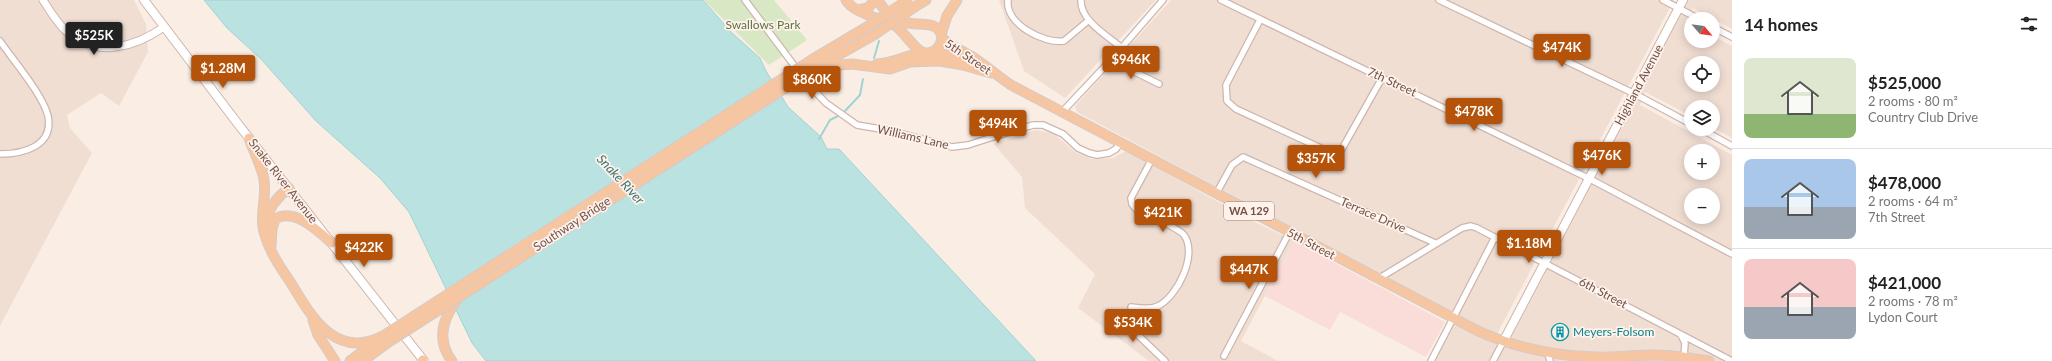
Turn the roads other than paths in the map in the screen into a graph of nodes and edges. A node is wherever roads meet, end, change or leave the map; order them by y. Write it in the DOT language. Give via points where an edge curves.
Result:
graph roads {
  1 [pos="43,0"];
  2 [pos="144,0"];
  3 [pos="745,0"];
  4 [pos="846,0"];
  5 [pos="877,0"];
  6 [pos="908,0"];
  7 [pos="926,0"];
  8 [pos="957,0"];
  9 [pos="1008,0"];
  10 [pos="1081,0"];
  11 [pos="1163,0"];
  12 [pos="1221,0"];
  13 [pos="1439,0"];
  14 [pos="1663,0"];
  15 [pos="1683,0"];
  16 [pos="1679,9"];
  17 [pos="857,10"];
  18 [pos="1685,12"];
  19 [pos="1088,20"];
  20 [pos="1260,20"];
  21 [pos="164,27"];
  22 [pos="1720,31"];
  23 [pos="942,36"];
  24 [pos="1732,37"];
  25 [pos="0,41"];
  26 [pos="1122,48"];
  27 [pos="927,53"];
  28 [pos="1111,60"];
  29 [pos="816,63"];
  30 [pos="868,66"];
  31 [pos="978,69"];
  32 [pos="995,75"];
  33 [pos="1382,78"];
  34 [pos="1159,84"];
  35 [pos="1635,94"];
  36 [pos="1064,111"];
  37 [pos="1684,120"];
  38 [pos="1714,136"];
  39 [pos="249,138"];
  40 [pos="1121,142"];
  41 [pos="1732,146"];
  42 [pos="0,154"];
  43 [pos="1152,159"];
  44 [pos="1590,179"];
  45 [pos="289,188"];
  46 [pos="1216,194"];
  47 [pos="263,231"];
  48 [pos="1289,233"];
  49 [pos="1495,237"];
  50 [pos="1435,243"];
  51 [pos="332,244"];
  52 [pos="272,254"];
  53 [pos="1732,254"];
  54 [pos="1544,263"];
  55 [pos="1378,279"];
  56 [pos="459,296"];
  57 [pos="312,317"];
  58 [pos="1453,319"];
  59 [pos="1681,334"];
  60 [pos="385,340"];
  61 [pos="1502,342"];
  62 [pos="1711,349"];
  63 [pos="328,351"];
  64 [pos="1224,356"];
  65 [pos="1549,357"];
  66 [pos="1684,357"];
  67 [pos="329,361"];
  68 [pos="335,361"];
  69 [pos="350,361"];
  70 [pos="363,361"];
  71 [pos="423,361"];
  72 [pos="452,361"];
  73 [pos="1165,361"];
  74 [pos="1431,361"];
  75 [pos="1492,361"];
  76 [pos="1709,361"];
  77 [pos="1732,361"];
  1 -- 21 [label="street" via="68,33 80,42 90,45 120,47 142,40"];
  2 -- 21 [label="main road, Snake River Avenue"];
  3 -- 40 [label="street, Williams Lane" via="808,84 826,103 857,124 952,147 1043,125 1063,134 1078,148 1097,155 1109,153"];
  4 -- 17 [label="main road"];
  5 -- 17 [label="main road" via="868,8"];
  5 -- 23 [label="main road, 5th Street" via="885,12 898,20 912,24 931,24 938,28"];
  6 -- 29 [label="main road, bridge"];
  7 -- 29 [label="main road, bridge" via="874,35"];
  8 -- 23 [label="main road" via="947,16"];
  9 -- 19 [label="street" via="1009,12 1015,22 1050,41 1064,41"];
  10 -- 19 [label="street" via="1081,8"];
  11 -- 26 [label="street"];
  12 -- 20 [label="street, 7th Street"];
  13 -- 35 [label="street"];
  14 -- 16 [label="street"];
  15 -- 16 [label="main road, Highland Avenue"];
  16 -- 18 [label="street"];
  16 -- 35 [label="main road, Highland Avenue"];
  17 -- 27 [label="main road" via="899,28 914,46"];
  19 -- 26 [label="street"];
  20 -- 33 [label="street, 7th Street"];
  20 -- 33 [label="street" via="1226,85 1227,102 1236,109 1338,156"];
  21 -- 39 [label="main road, Snake River Avenue"];
  22 -- 24 [label="street"];
  23 -- 27 [label="main road" via="938,49"];
  23 -- 32 [label="main road, 5th Street" via="957,50 977,59"];
  25 -- 42 [label="street" via="41,102 48,118 41,142 32,149"];
  26 -- 28 [label="street"];
  27 -- 30 [label="main road, 5th Street" via="906,55 892,62"];
  27 -- 31 [label="main road, 5th Street" via="958,56"];
  28 -- 34 [label="street"];
  28 -- 36 [label="street"];
  29 -- 30 [label="main road"];
  29 -- 56 [label="main road, Southway Bridge, bridge"];
  29 -- 60 [label="main road, Southway Bridge, bridge"];
  30 -- 31 [label="main road" via="890,69 910,62 939,61"];
  31 -- 32 [label="main road, 5th Street"];
  32 -- 36 [label="main road, 5th Street / WA 129"];
  33 -- 44 [label="street, 7th Street"];
  35 -- 37 [label="street"];
  35 -- 44 [label="main road, Highland Avenue"];
  36 -- 40 [label="main road, 5th Street / WA 129"];
  38 -- 41 [label="street"];
  39 -- 45 [label="main road, Snake River Avenue"];
  39 -- 47 [label="main road" via="264,181"];
  40 -- 43 [label="main road, 5th Street / WA 129"];
  43 -- 46 [label="main road, 5th Street / WA 129"];
  43 -- 73 [label="street" via="1131,198 1132,204 1136,209 1183,232 1190,251 1182,277 1164,302 1158,306 1131,307 1138,335"];
  44 -- 53 [label="street, 7th Street"];
  44 -- 54 [label="main road, Highland Avenue"];
  45 -- 47 [label="main road" via="267,213"];
  45 -- 51 [label="main road, Snake River Avenue"];
  46 -- 48 [label="main road, 5th Street / WA 129"];
  46 -- 50 [label="street, Terrace Drive" via="1232,165 1243,157"];
  47 -- 52 [label="main road"];
  48 -- 55 [label="main road, 5th Street / WA 129"];
  48 -- 64 [label="street"];
  49 -- 50 [label="street, 6th Street" via="1470,226"];
  49 -- 54 [label="street, 6th Street"];
  49 -- 58 [label="street"];
  50 -- 55 [label="street, 6th Street"];
  51 -- 52 [label="main road" via="306,223 289,217 279,217 272,229"];
  51 -- 71 [label="main road, Snake River Avenue"];
  52 -- 57 [label="main road"];
  54 -- 59 [label="street, 6th Street"];
  54 -- 61 [label="main road, Highland Avenue"];
  55 -- 58 [label="main road, 5th Street / WA 129"];
  56 -- 60 [label="main road, Southway Bridge, bridge"];
  56 -- 72 [label="main road" via="446,316 443,326 444,347"];
  57 -- 60 [label="main road" via="325,330 346,343 361,344"];
  57 -- 63 [label="main road" via="318,335"];
  58 -- 61 [label="main road, 5th Street / WA 129"];
  58 -- 74 [label="street"];
  59 -- 62 [label="street, 6th Street"];
  59 -- 66 [label="street" via="1685,343"];
  60 -- 69 [label="main road"];
  60 -- 70 [label="main road"];
  61 -- 65 [label="main road, WA 129"];
  61 -- 75 [label="street, Highland Avenue"];
  62 -- 76 [label="street"];
  62 -- 77 [label="street, 6th Street"];
  63 -- 67 [label="main road"];
  63 -- 68 [label="main road"];
  65 -- 66 [label="main road, WA 129"];
  66 -- 76 [label="main road, WA 129"];
}
